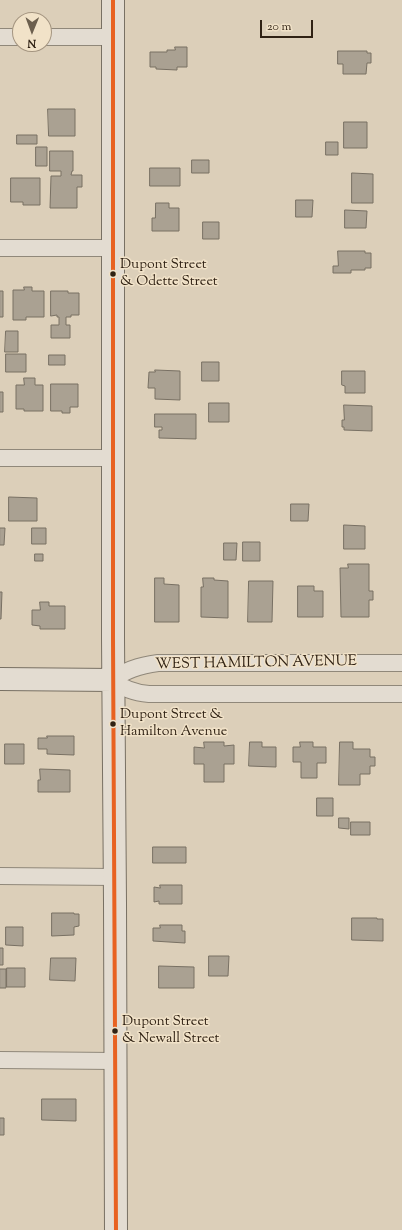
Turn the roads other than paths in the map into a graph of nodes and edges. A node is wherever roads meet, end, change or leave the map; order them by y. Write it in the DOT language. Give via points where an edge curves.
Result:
graph roads {
  1 [pos="113,0"];
  2 [pos="0,37"];
  3 [pos="12,37"];
  4 [pos="52,37"];
  5 [pos="114,37"];
  6 [pos="0,248"];
  7 [pos="113,248"];
  8 [pos="0,458"];
  9 [pos="113,458"];
  10 [pos="402,663"];
  11 [pos="0,679"];
  12 [pos="113,680"];
  13 [pos="402,694"];
  14 [pos="0,876"];
  15 [pos="115,876"];
  16 [pos="0,1060"];
  17 [pos="115,1061"];
  18 [pos="116,1230"];
  1 -- 5 [label="street"];
  2 -- 3 [label="street"];
  4 -- 5 [label="street"];
  5 -- 7 [label="street"];
  6 -- 7 [label="street"];
  7 -- 9 [label="street"];
  8 -- 9 [label="street"];
  9 -- 12 [label="street"];
  10 -- 12 [label="street, WEST HAMILTON AVENUE" via="158,663 134,668"];
  11 -- 12 [label="street, WEST HAMILTON AVENUE"];
  12 -- 13 [label="street, WEST HAMILTON AVENUE" via="131,690 149,694"];
  12 -- 15 [label="street"];
  14 -- 15 [label="street"];
  15 -- 17 [label="street"];
  16 -- 17 [label="street"];
  17 -- 18 [label="street"];
}
